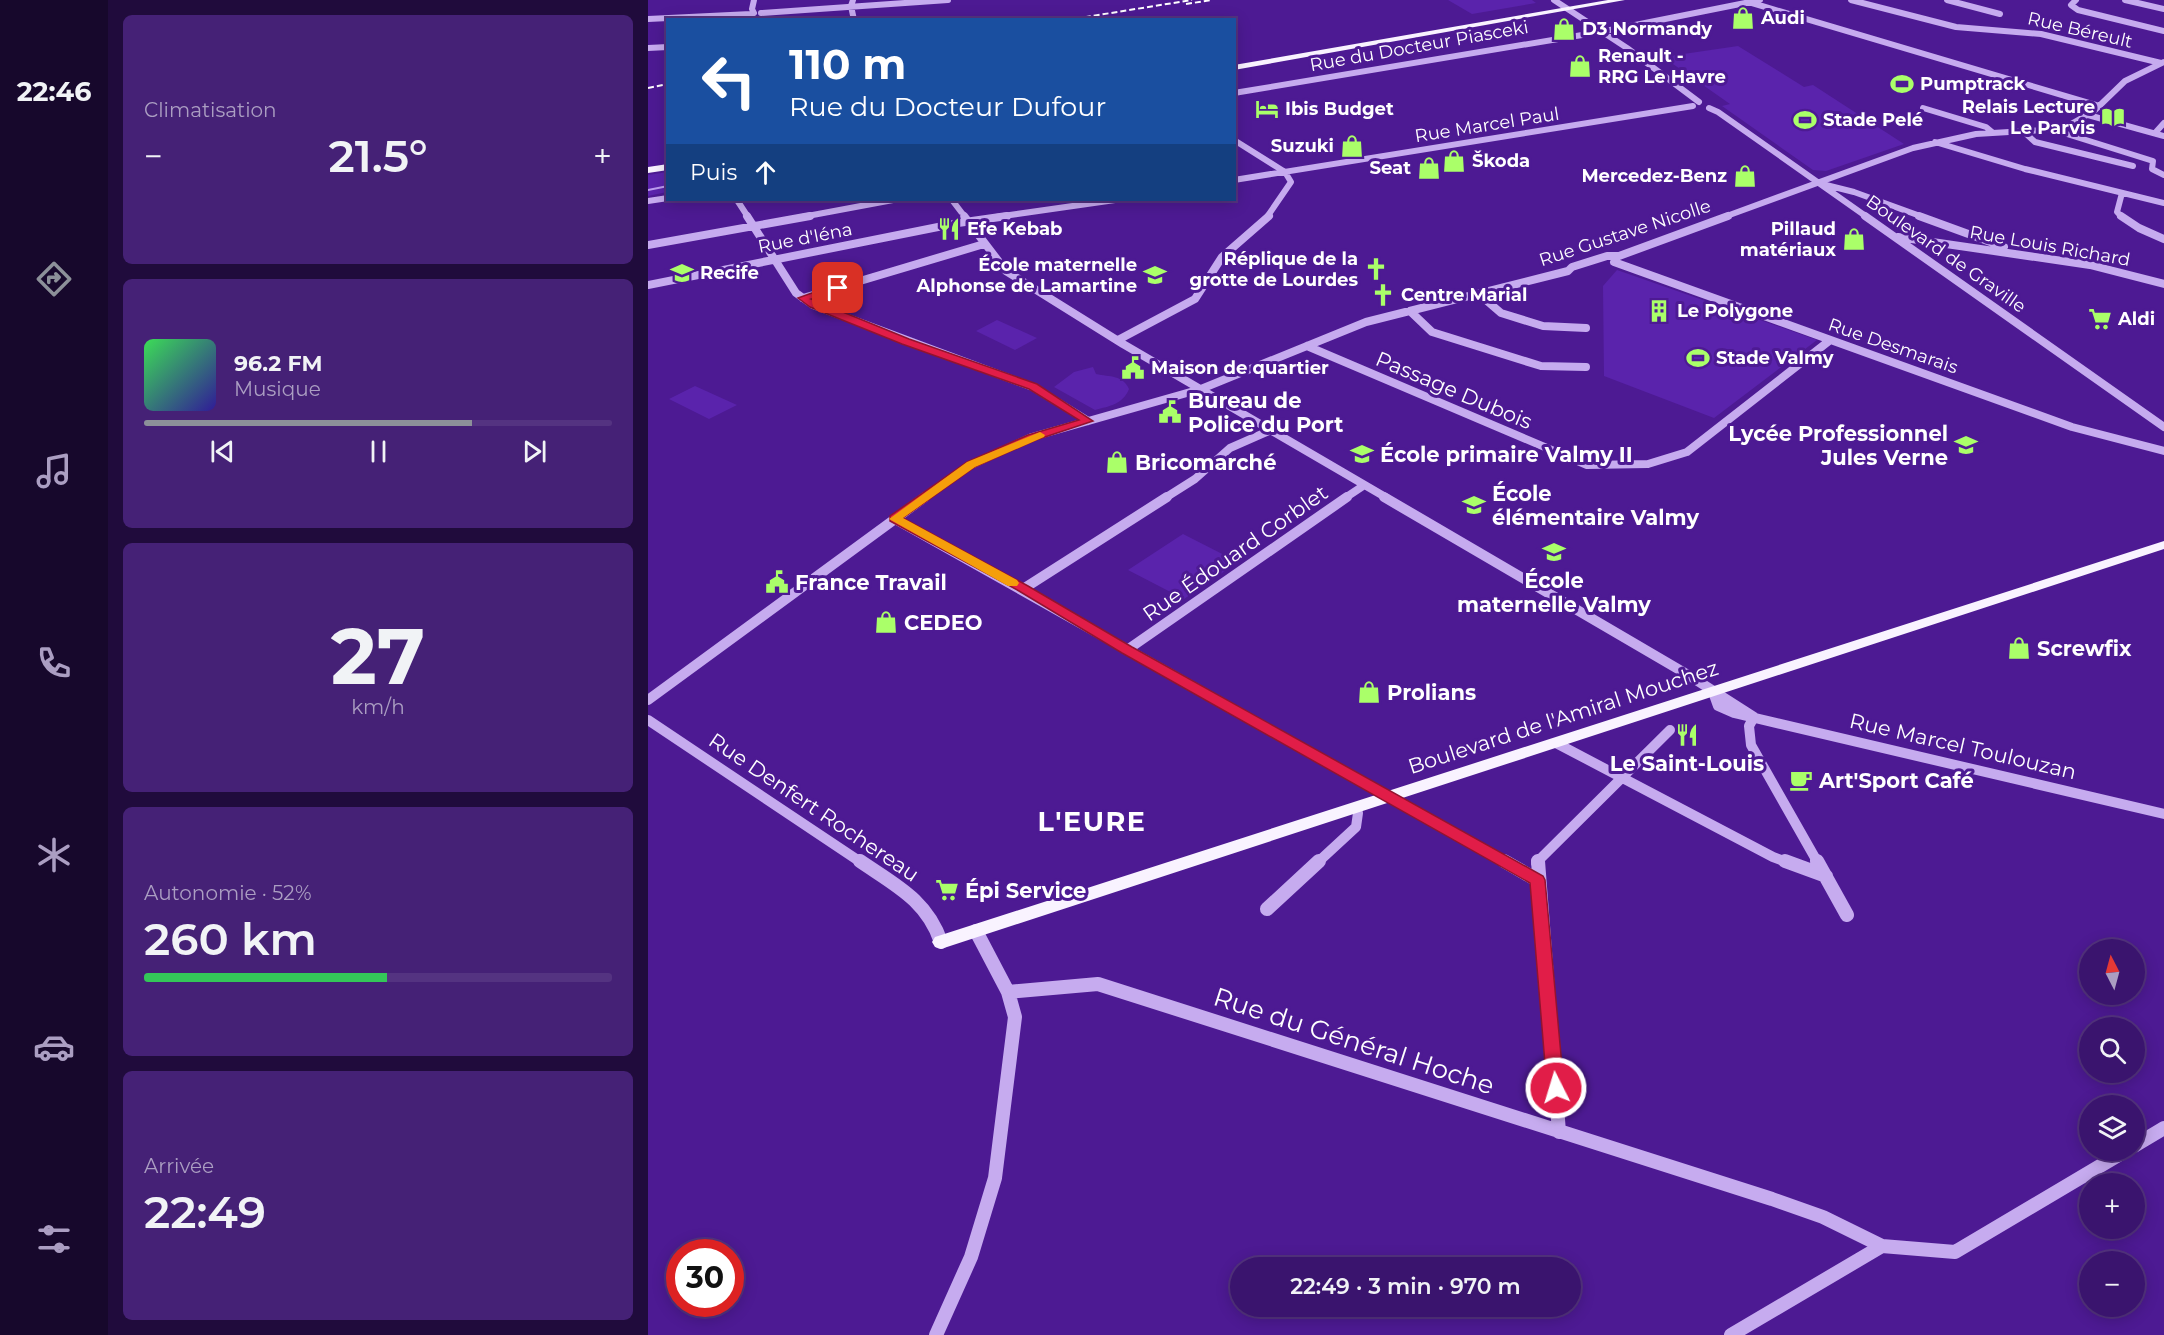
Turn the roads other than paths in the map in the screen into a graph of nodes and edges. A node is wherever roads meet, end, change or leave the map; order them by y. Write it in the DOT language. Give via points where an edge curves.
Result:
graph roads {
  1 [pos="754,0"];
  2 [pos="948,0"];
  3 [pos="1554,0"];
  4 [pos="1593,0"];
  5 [pos="1621,0"];
  6 [pos="1760,0"];
  7 [pos="1851,0"];
  8 [pos="1947,0"];
  9 [pos="2076,0"];
  10 [pos="2125,0"];
  11 [pos="1748,2"];
  12 [pos="852,3"];
  13 [pos="1567,5"];
  14 [pos="2164,9"];
  15 [pos="2000,14"];
  16 [pos="755,15"];
  17 [pos="1582,17"];
  18 [pos="689,18"];
  19 [pos="854,18"];
  20 [pos="648,19"];
  21 [pos="666,19"];
  22 [pos="1610,30"];
  23 [pos="2164,31"];
  24 [pos="1600,32"];
  25 [pos="666,47"];
  26 [pos="648,48"];
  27 [pos="1627,48"];
  28 [pos="1236,63"];
  29 [pos="2163,63"];
  30 [pos="1236,68"];
  31 [pos="1236,93"];
  32 [pos="1696,104"];
  33 [pos="2099,106"];
  34 [pos="1923,108"];
  35 [pos="2088,115"];
  36 [pos="2164,123"];
  37 [pos="2051,129"];
  38 [pos="2023,131"];
  39 [pos="1992,132"];
  40 [pos="2155,133"];
  41 [pos="2164,136"];
  42 [pos="1236,141"];
  43 [pos="1934,142"];
  44 [pos="666,162"];
  45 [pos="648,165"];
  46 [pos="2133,166"];
  47 [pos="666,167"];
  48 [pos="648,170"];
  49 [pos="1285,172"];
  50 [pos="2164,175"];
  51 [pos="1236,180"];
  52 [pos="1819,183"];
  53 [pos="2122,193"];
  54 [pos="666,198"];
  55 [pos="648,201"];
  56 [pos="738,201"];
  57 [pos="888,201"];
  58 [pos="953,201"];
  59 [pos="1108,201"];
  60 [pos="2164,203"];
  61 [pos="968,222"];
  62 [pos="753,226"];
  63 [pos="1895,237"];
  64 [pos="2164,239"];
  65 [pos="984,244"];
  66 [pos="648,245"];
  67 [pos="2024,254"];
  68 [pos="1619,257"];
  69 [pos="775,260"];
  70 [pos="2164,284"];
  71 [pos="648,285"];
  72 [pos="1479,294"];
  73 [pos="803,298"];
  74 [pos="1410,311"];
  75 [pos="1586,328"];
  76 [pos="1118,340"];
  77 [pos="1829,341"];
  78 [pos="1307,346"];
  79 [pos="1586,367"];
  80 [pos="1201,389"];
  81 [pos="1088,421"];
  82 [pos="2164,427"];
  83 [pos="1270,430"];
  84 [pos="2164,451"];
  85 [pos="1363,486"];
  86 [pos="895,519"];
  87 [pos="2164,545"];
  88 [pos="1023,589"];
  89 [pos="1127,650"];
  90 [pos="1713,692"];
  91 [pos="648,700"];
  92 [pos="1754,717"];
  93 [pos="648,720"];
  94 [pos="1670,730"];
  95 [pos="1556,743"];
  96 [pos="1622,778"];
  97 [pos="1383,793"];
  98 [pos="1356,808"];
  99 [pos="2164,814"];
  100 [pos="1826,876"];
  101 [pos="1537,880"];
  102 [pos="1267,909"];
  103 [pos="1847,915"];
  104 [pos="976,932"];
  105 [pos="941,942"];
  106 [pos="1008,992"];
  107 [pos="2164,1128"];
  108 [pos="1559,1132"];
  109 [pos="2145,1139"];
  110 [pos="2108,1161"];
  111 [pos="1882,1246"];
  112 [pos="936,1335"];
  113 [pos="1731,1335"];
  1 -- 16 [label="street"];
  2 -- 12 [label="street"];
  3 -- 13 [label="street"];
  4 -- 13 [label="main road"];
  5 -- 13 [label="main road"];
  6 -- 11 [label="street, Rue du Docteur Piasceki"];
  7 -- 29 [label="street, Rue Béreult" via="1956,27 2041,34"];
  8 -- 15 [label="street"];
  9 -- 23 [label="street" via="2071,5 2078,10"];
  10 -- 14 [label="street"];
  11 -- 22 [label="street, Rue du Docteur Piasceki"];
  11 -- 33 [label="street"];
  12 -- 16 [label="street"];
  12 -- 19 [label="street"];
  13 -- 17 [label="street"];
  13 -- 28 [label="main road"];
  13 -- 30 [label="main road"];
  16 -- 18 [label="street"];
  17 -- 22 [label="street"];
  17 -- 24 [label="street"];
  20 -- 21 [label="street"];
  22 -- 24 [label="street, Rue du Docteur Piasceki"];
  22 -- 27 [label="street"];
  24 -- 27 [label="street"];
  24 -- 31 [label="street, Rue du Docteur Piasceki"];
  25 -- 26 [label="street"];
  27 -- 32 [label="street"];
  29 -- 33 [label="street" via="2125,81"];
  32 -- 49 [label="street, Rue Marcel Paul"];
  32 -- 52 [label="street, Boulevard de Graville" via="1709,108"];
  33 -- 35 [label="street"];
  34 -- 39 [label="street"];
  35 -- 37 [label="street"];
  35 -- 40 [label="street"];
  36 -- 40 [label="street"];
  37 -- 38 [label="street, Rue Gustave Nicolle"];
  37 -- 50 [label="street" via="2153,161 2152,169"];
  38 -- 39 [label="street, Rue Gustave Nicolle"];
  38 -- 46 [label="street" via="2035,142"];
  39 -- 43 [label="street, Rue Gustave Nicolle"];
  40 -- 41 [label="street"];
  42 -- 49 [label="street"];
  43 -- 52 [label="street, Rue Gustave Nicolle"];
  43 -- 53 [label="street"];
  44 -- 45 [label="main road"];
  47 -- 48 [label="main road"];
  49 -- 51 [label="street, Rue Marcel Paul"];
  49 -- 76 [label="street" via="1291,182 1269,216 1222,257 1194,298"];
  52 -- 63 [label="street, Boulevard de Graville"];
  52 -- 67 [label="street"];
  52 -- 68 [label="street, Rue Gustave Nicolle"];
  53 -- 60 [label="street"];
  53 -- 64 [label="street" via="2117,212 2122,218"];
  54 -- 55 [label="street"];
  56 -- 62 [label="street"];
  57 -- 62 [label="street"];
  58 -- 61 [label="street"];
  59 -- 61 [label="street, Rue d'Iéna"];
  61 -- 65 [label="street"];
  61 -- 69 [label="street, Rue d'Iéna"];
  62 -- 66 [label="street"];
  62 -- 69 [label="street"];
  63 -- 67 [label="street, Rue Louis Richard"];
  63 -- 82 [label="street, Boulevard de Graville"];
  65 -- 73 [label="street"];
  65 -- 76 [label="street" via="1006,271"];
  67 -- 70 [label="street, Rue Louis Richard" via="2091,265"];
  68 -- 72 [label="street, Rue Gustave Nicolle" via="1607,256 1568,271"];
  68 -- 77 [label="street, Rue Desmarais"];
  69 -- 71 [label="street, Rue d'Iéna"];
  69 -- 73 [label="street"];
  72 -- 74 [label="street, Rue Gustave Nicolle"];
  72 -- 75 [label="street" via="1501,313 1543,326"];
  73 -- 81 [label="street" via="1033,387"];
  74 -- 78 [label="street, Rue Gustave Nicolle" via="1366,322"];
  74 -- 79 [label="street" via="1432,332 1541,366"];
  76 -- 80 [label="street"];
  77 -- 78 [label="street, Passage Dubois" via="1687,452 1648,464 1587,465"];
  77 -- 84 [label="street, Rue Desmarais" via="2072,427"];
  78 -- 80 [label="street, Rue Gustave Nicolle"];
  80 -- 81 [label="street, Rue Gustave Nicolle"];
  80 -- 83 [label="street"];
  81 -- 86 [label="street, Rue Gustave Nicolle" via="1032,437 971,465"];
  83 -- 85 [label="street"];
  83 -- 88 [label="street" via="1230,448 1195,479"];
  85 -- 89 [label="street, Rue Édouard Corblet"];
  85 -- 90 [label="street"];
  86 -- 88 [label="street"];
  86 -- 91 [label="street, Rue Gustave Nicolle"];
  87 -- 90 [label="main road, Boulevard de l'Amiral Mouchez"];
  88 -- 89 [label="street"];
  89 -- 97 [label="street"];
  90 -- 92 [label="street, Rue Marcel Toulouzan" via="1718,706"];
  90 -- 95 [label="main road, Boulevard de l'Amiral Mouchez"];
  92 -- 99 [label="street, Rue Marcel Toulouzan"];
  92 -- 100 [label="street" via="1748,735 1751,745"];
  93 -- 105 [label="street, Rue Denfert Rochereau" via="916,900 935,924"];
  94 -- 96 [label="street"];
  95 -- 96 [label="street"];
  95 -- 97 [label="main road, Boulevard de l'Amiral Mouchez"];
  96 -- 100 [label="street" via="1773,857"];
  96 -- 101 [label="street" via="1536,863"];
  97 -- 98 [label="main road, Boulevard de l'Amiral Mouchez"];
  97 -- 101 [label="street"];
  98 -- 102 [label="street" via="1356,827"];
  98 -- 104 [label="main road, Boulevard de l'Amiral Mouchez"];
  100 -- 103 [label="street"];
  101 -- 108 [label="street"];
  104 -- 105 [label="main road, Boulevard de l'Amiral Mouchez"];
  104 -- 106 [label="street"];
  106 -- 108 [label="street, Rue du Général Hoche" via="1098,984"];
  106 -- 112 [label="street" via="1015,1017 995,1178 971,1257"];
  107 -- 109 [label="street"];
  108 -- 111 [label="street, Rue du Général Hoche" via="1823,1217"];
  110 -- 111 [label="street, Rue du Général Hoche" via="1955,1252"];
  111 -- 113 [label="street"];
}
